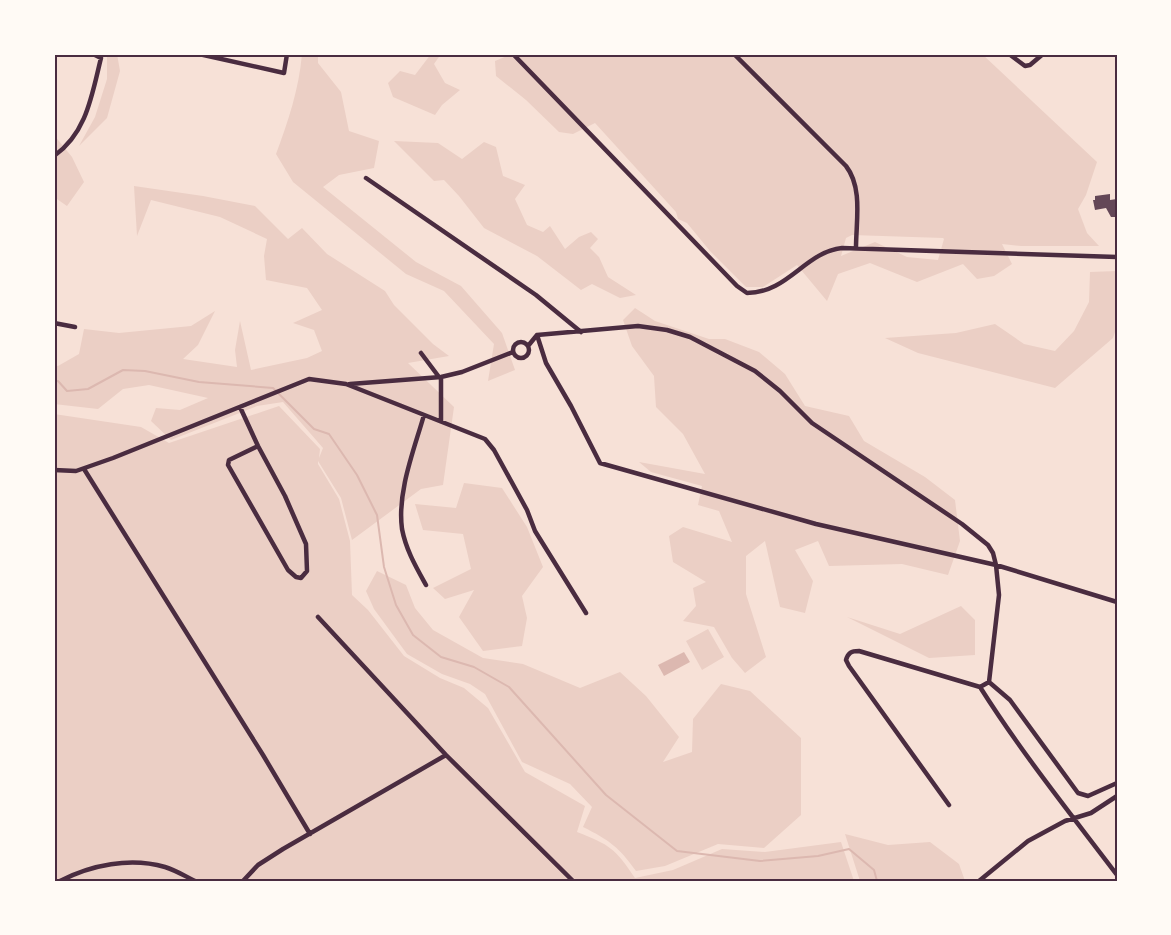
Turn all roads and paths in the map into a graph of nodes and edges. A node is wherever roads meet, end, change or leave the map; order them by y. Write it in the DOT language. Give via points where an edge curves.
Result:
graph roads {
  1 [pos="93,54"];
  2 [pos="199,54"];
  3 [pos="287,54"];
  4 [pos="513,54"];
  5 [pos="734,54"];
  6 [pos="1009,54"];
  7 [pos="1042,54"];
  8 [pos="54,156"];
  9 [pos="366,178"];
  10 [pos="856,248"];
  11 [pos="1117,257"];
  12 [pos="54,323"];
  13 [pos="75,327"];
  14 [pos="581,332"];
  15 [pos="537,336"];
  16 [pos="528,346"];
  17 [pos="513,352"];
  18 [pos="421,353"];
  19 [pos="440,377"];
  20 [pos="346,384"];
  21 [pos="240,407"];
  22 [pos="424,415"];
  23 [pos="441,421"];
  24 [pos="258,446"];
  25 [pos="84,469"];
  26 [pos="54,470"];
  27 [pos="996,565"];
  28 [pos="426,585"];
  29 [pos="1117,602"];
  30 [pos="586,613"];
  31 [pos="318,617"];
  32 [pos="989,682"];
  33 [pos="980,687"];
  34 [pos="446,755"];
  35 [pos="1117,783"];
  36 [pos="1117,796"];
  37 [pos="949,805"];
  38 [pos="1074,818"];
  39 [pos="310,834"];
  40 [pos="1117,875"];
  41 [pos="60,881"];
  42 [pos="195,881"];
  43 [pos="243,881"];
  44 [pos="573,881"];
  45 [pos="978,881"];
  1 -- 8 [label="street" via="101,58 87,114 77,133"];
  2 -- 3 [label="street" via="284,73"];
  4 -- 10 [label="street" via="747,293 768,290 784,282 831,249"];
  5 -- 10 [label="street" via="853,176"];
  6 -- 7 [label="street" via="1025,66"];
  9 -- 14 [label="street" via="536,295"];
  10 -- 11 [label="street"];
  12 -- 13 [label="street"];
  14 -- 15 [label="street"];
  14 -- 27 [label="street" via="638,326 667,330 755,371 813,423 962,524 988,545"];
  15 -- 16 [label="street"];
  15 -- 27 [label="street" via="546,363 600,463 816,524"];
  16 -- 17 [label="street" via="518,342"];
  16 -- 17 [label="street" via="524,357"];
  17 -- 19 [label="street"];
  18 -- 19 [label="street"];
  19 -- 20 [label="street"];
  19 -- 23 [label="street"];
  20 -- 21 [label="street" via="309,379"];
  20 -- 22 [label="street"];
  21 -- 24 [label="street"];
  21 -- 25 [label="street"];
  22 -- 23 [label="street"];
  22 -- 28 [label="street" via="404,491 402,529 412,560"];
  23 -- 30 [label="street" via="485,439 490,445 535,531"];
  24 -- 24 [label="street" via="229,460 228,465 288,570 301,578 308,567 306,544"];
  25 -- 26 [label="street"];
  25 -- 39 [label="street"];
  27 -- 29 [label="street"];
  27 -- 32 [label="street" via="999,595"];
  31 -- 34 [label="street"];
  32 -- 33 [label="street"];
  32 -- 35 [label="street" via="1010,700 1078,793 1088,796"];
  33 -- 37 [label="street" via="859,651 853,651 846,660"];
  33 -- 38 [label="street"];
  34 -- 39 [label="street"];
  34 -- 44 [label="street"];
  36 -- 38 [label="street" via="1091,813"];
  38 -- 40 [label="street"];
  38 -- 45 [label="street" via="1028,841"];
  39 -- 43 [label="street" via="258,865"];
  41 -- 42 [label="street" via="99,866 143,863 166,867"];
}
